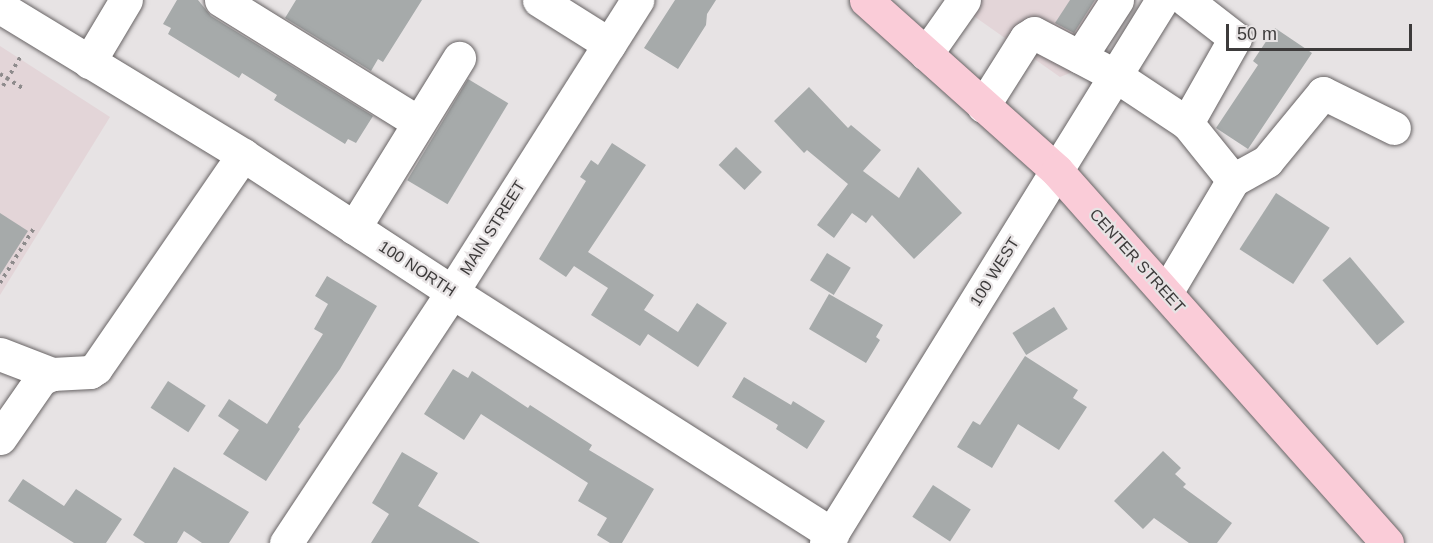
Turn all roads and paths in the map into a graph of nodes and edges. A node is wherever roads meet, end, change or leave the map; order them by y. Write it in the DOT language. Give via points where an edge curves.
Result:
graph roads {
  1 [pos="126,0"];
  2 [pos="221,0"];
  3 [pos="539,0"];
  4 [pos="637,0"];
  5 [pos="866,0"];
  6 [pos="964,0"];
  7 [pos="1117,0"];
  8 [pos="1186,0"];
  9 [pos="1151,4"];
  10 [pos="0,8"];
  11 [pos="609,44"];
  12 [pos="22,53"];
  13 [pos="926,54"];
  14 [pos="1080,57"];
  15 [pos="459,58"];
  16 [pos="89,62"];
  17 [pos="0,74"];
  18 [pos="1116,76"];
  19 [pos="7,79"];
  20 [pos="3,86"];
  21 [pos="22,88"];
  22 [pos="983,106"];
  23 [pos="418,122"];
  24 [pos="1187,123"];
  25 [pos="1394,128"];
  26 [pos="243,155"];
  27 [pos="1057,171"];
  28 [pos="1233,180"];
  29 [pos="34,228"];
  30 [pos="354,228"];
  31 [pos="0,283"];
  32 [pos="452,292"];
  33 [pos="1166,293"];
  34 [pos="0,354"];
  35 [pos="52,374"];
  36 [pos="0,438"];
  37 [pos="829,538"];
  38 [pos="286,543"];
  39 [pos="1387,543"];
  1 -- 16 [label="street"];
  2 -- 23 [label="street"];
  3 -- 11 [label="street"];
  4 -- 11 [label="street, MAIN STREET"];
  5 -- 13 [label="main road, CENTER STREET"];
  6 -- 13 [label="street"];
  7 -- 14 [label="street"];
  8 -- 24 [label="street" via="1235,38"];
  9 -- 18 [label="street, 100 WEST"];
  10 -- 16 [label="street, 100 NORTH"];
  11 -- 32 [label="street, MAIN STREET"];
  12 -- 19 [label="path"];
  13 -- 22 [label="main road, CENTER STREET"];
  14 -- 18 [label="street"];
  14 -- 22 [label="street" via="1029,34"];
  15 -- 23 [label="street"];
  16 -- 26 [label="street, 100 NORTH"];
  17 -- 19 [label="path"];
  18 -- 24 [label="street"];
  18 -- 27 [label="street, 100 WEST"];
  19 -- 20 [label="path"];
  19 -- 21 [label="path"];
  22 -- 27 [label="main road, CENTER STREET"];
  23 -- 30 [label="street"];
  24 -- 28 [label="street"];
  25 -- 28 [label="street" via="1323,93 1267,161"];
  26 -- 30 [label="street, 100 NORTH"];
  26 -- 35 [label="street" via="96,368 90,372"];
  27 -- 33 [label="main road, CENTER STREET"];
  27 -- 37 [label="street, 100 WEST"];
  28 -- 33 [label="street"];
  29 -- 31 [label="path"];
  30 -- 32 [label="street, 100 NORTH"];
  32 -- 37 [label="street, 100 NORTH"];
  32 -- 38 [label="street, MAIN STREET"];
  33 -- 39 [label="main road, CENTER STREET"];
  34 -- 35 [label="street"];
  35 -- 36 [label="street" via="41,379"];
}
